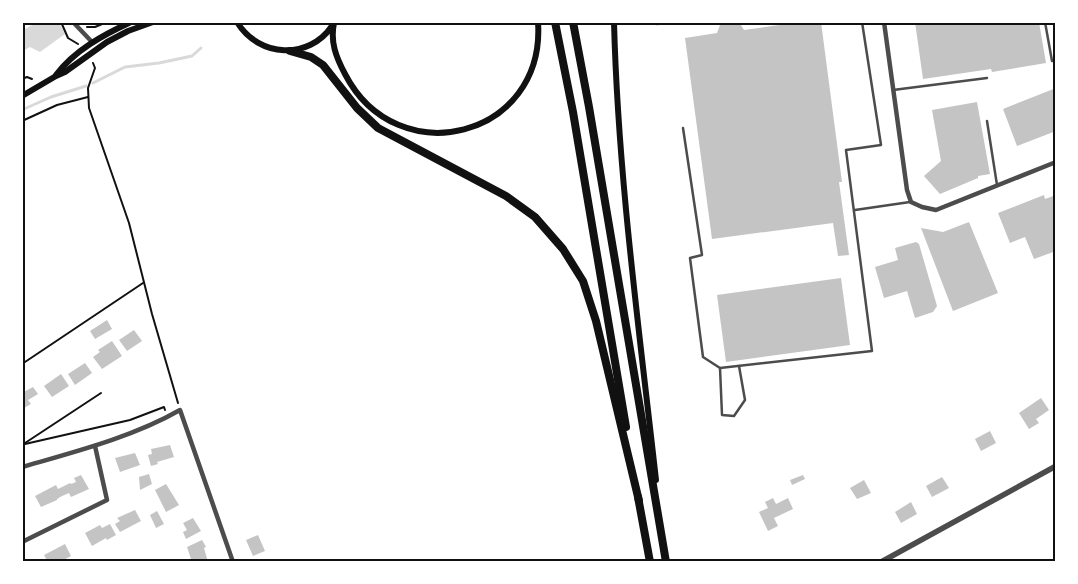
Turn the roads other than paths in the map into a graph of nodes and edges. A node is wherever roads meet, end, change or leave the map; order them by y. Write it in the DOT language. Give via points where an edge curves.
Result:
graph roads {
  1 [pos="73,22"];
  2 [pos="130,22"];
  3 [pos="153,22"];
  4 [pos="538,22"];
  5 [pos="555,22"];
  6 [pos="573,22"];
  7 [pos="614,22"];
  8 [pos="657,22"];
  9 [pos="669,22"];
  10 [pos="862,22"];
  11 [pos="884,22"];
  12 [pos="1045,22"];
  13 [pos="237,23"];
  14 [pos="334,23"];
  15 [pos="92,42"];
  16 [pos="290,51"];
  17 [pos="1056,60"];
  18 [pos="56,76"];
  19 [pos="987,78"];
  20 [pos="893,90"];
  21 [pos="22,96"];
  22 [pos="987,121"];
  23 [pos="683,128"];
  24 [pos="1056,162"];
  25 [pos="997,185"];
  26 [pos="911,202"];
  27 [pos="855,210"];
  28 [pos="739,366"];
  29 [pos="720,368"];
  30 [pos="95,446"];
  31 [pos="1056,466"];
  32 [pos="22,467"];
  33 [pos="639,501"];
  34 [pos="660,524"];
  35 [pos="22,542"];
  36 [pos="233,562"];
  37 [pos="650,562"];
  38 [pos="666,562"];
  39 [pos="881,562"];
  1 -- 15 [label="street"];
  2 -- 15 [label="main road"];
  3 -- 18 [label="main road" via="128,30"];
  4 -- 14 [label="main road" via="537,52 531,74 511,103 470,128 433,134 395,123 360,97 336,57 332,35"];
  5 -- 33 [label="main road"];
  6 -- 34 [label="main road"];
  7 -- 34 [label="main road" via="616,96 629,243"];
  8 -- 9 [label="lane"];
  10 -- 27 [label="lane" via="881,145 846,150"];
  11 -- 20 [label="street"];
  12 -- 17 [label="lane" via="1052,61"];
  13 -- 16 [label="main road" via="260,45"];
  14 -- 16 [label="main road" via="318,40 305,48"];
  15 -- 18 [label="main road"];
  16 -- 33 [label="main road" via="322,65 356,108 378,128 506,196 535,217 563,249 583,281 596,321"];
  18 -- 21 [label="main road"];
  19 -- 20 [label="lane"];
  20 -- 26 [label="street"];
  22 -- 25 [label="lane"];
  23 -- 29 [label="lane" via="702,255 690,258 703,357"];
  24 -- 25 [label="street"];
  25 -- 26 [label="street" via="936,210"];
  26 -- 27 [label="lane"];
  27 -- 28 [label="lane" via="872,351"];
  28 -- 29 [label="lane"];
  28 -- 29 [label="lane" via="745,400 734,416 722,415"];
  30 -- 32 [label="street"];
  30 -- 35 [label="street" via="107,500"];
  30 -- 36 [label="street" via="180,410"];
  31 -- 39 [label="street"];
  33 -- 37 [label="main road"];
  34 -- 38 [label="main road"];
}
